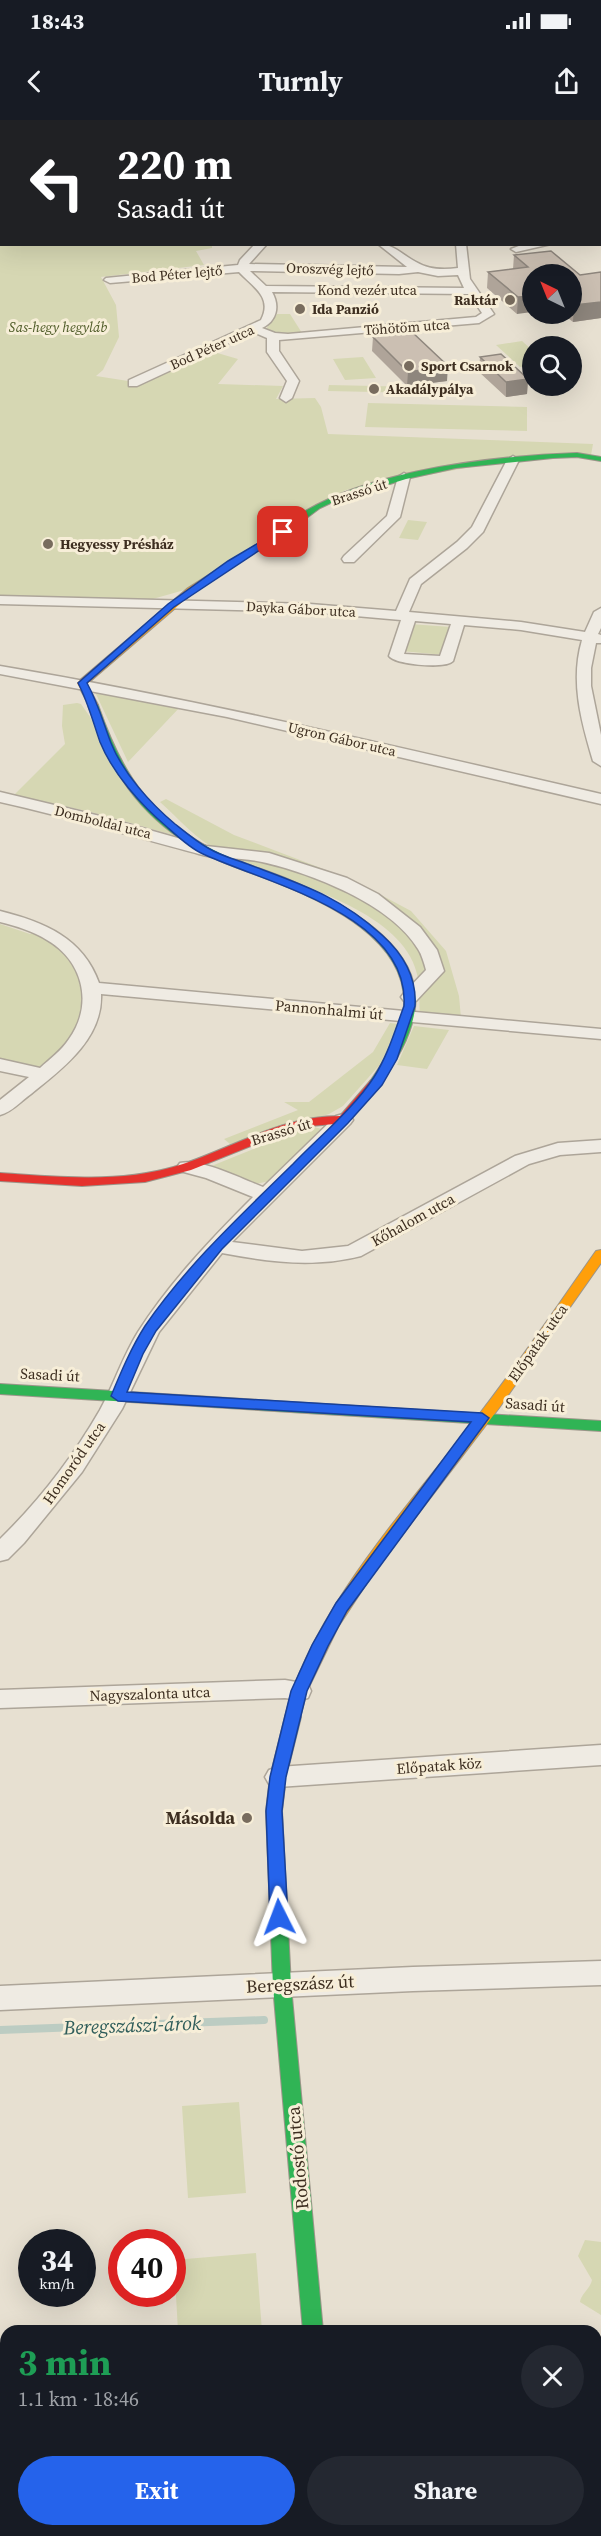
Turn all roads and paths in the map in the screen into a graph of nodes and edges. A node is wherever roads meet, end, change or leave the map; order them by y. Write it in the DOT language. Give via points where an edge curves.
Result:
graph roads {
  1 [pos="260,246"];
  2 [pos="386,246"];
  3 [pos="461,246"];
  4 [pos="534,246"];
  5 [pos="516,249"];
  6 [pos="243,269"];
  7 [pos="416,269"];
  8 [pos="462,271"];
  9 [pos="110,279"];
  10 [pos="264,290"];
  11 [pos="471,291"];
  12 [pos="254,329"];
  13 [pos="273,336"];
  14 [pos="133,383"];
  15 [pos="286,398"];
  16 [pos="601,459"];
  17 [pos="513,460"];
  18 [pos="404,477"];
  19 [pos="349,560"];
  20 [pos="0,600"];
  21 [pos="171,606"];
  22 [pos="601,612"];
  23 [pos="405,615"];
  24 [pos="459,620"];
  25 [pos="595,637"];
  26 [pos="0,670"];
  27 [pos="82,683"];
  28 [pos="601,761"];
  29 [pos="0,797"];
  30 [pos="601,799"];
  31 [pos="205,851"];
  32 [pos="0,916"];
  33 [pos="93,988"];
  34 [pos="410,997"];
  35 [pos="406,1017"];
  36 [pos="601,1034"];
  37 [pos="0,1065"];
  38 [pos="42,1074"];
  39 [pos="0,1109"];
  40 [pos="343,1120"];
  41 [pos="601,1146"];
  42 [pos="187,1167"];
  43 [pos="0,1177"];
  44 [pos="266,1195"];
  45 [pos="218,1246"];
  46 [pos="601,1254"];
  47 [pos="0,1389"];
  48 [pos="118,1396"];
  49 [pos="482,1418"];
  50 [pos="601,1426"];
  51 [pos="0,1552"];
  52 [pos="299,1691"];
  53 [pos="0,1700"];
  54 [pos="601,1755"];
  55 [pos="278,1777"];
  56 [pos="601,1973"];
  57 [pos="282,1986"];
  58 [pos="0,1998"];
  59 [pos="312,2325"];
  1 -- 6 [label="street" via="244,262"];
  2 -- 7 [label="street"];
  3 -- 8 [label="street"];
  4 -- 5 [label="street"];
  6 -- 7 [label="street, Oroszvég lejtő"];
  6 -- 9 [label="street, Bod Péter lejtő"];
  6 -- 10 [label="street"];
  7 -- 8 [label="street, Oroszvég lejtő"];
  8 -- 11 [label="street, Töhötöm utca"];
  10 -- 11 [label="street, Kond vezér utca"];
  10 -- 12 [label="street, Bod Péter utca" via="272,303 272,313"];
  11 -- 13 [label="street, Töhötöm utca" via="488,314 479,320"];
  12 -- 13 [label="street, Töhötöm utca"];
  12 -- 14 [label="street, Bod Péter utca"];
  13 -- 15 [label="street" via="273,352 293,381"];
  16 -- 17 [label="street, Brassó út" via="577,455"];
  17 -- 18 [label="street, Brassó út"];
  17 -- 23 [label="street" via="478,529 415,582"];
  18 -- 19 [label="street, Brassó út" via="393,517"];
  18 -- 21 [label="street, Brassó út" via="317,506"];
  20 -- 21 [label="street, Dayka Gábor utca"];
  21 -- 23 [label="street, Dayka Gábor utca" via="284,606"];
  21 -- 27 [label="street, Brassó út"];
  22 -- 25 [label="street"];
  23 -- 24 [label="street, Dayka Gábor utca"];
  23 -- 24 [label="street" via="396,656 399,658 446,661"];
  24 -- 25 [label="street, Dayka Gábor utca"];
  25 -- 28 [label="street" via="582,676 584,702"];
  26 -- 27 [label="street, Ugron Gábor utca"];
  27 -- 30 [label="street, Ugron Gábor utca"];
  27 -- 31 [label="street" via="93,702 106,744 130,783 170,825"];
  29 -- 31 [label="street, Domboldal utca"];
  31 -- 34 [label="street" via="323,897 355,916 399,960"];
  31 -- 34 [label="street" via="263,857 288,864 341,882 393,913 428,950 435,971"];
  32 -- 33 [label="street" via="56,938 78,957"];
  33 -- 35 [label="street, Pannonhalmi út"];
  33 -- 38 [label="street" via="86,1024 78,1040"];
  34 -- 35 [label="street"];
  35 -- 36 [label="street, Pannonhalmi út"];
  35 -- 40 [label="street" via="391,1059 377,1082"];
  37 -- 38 [label="street"];
  38 -- 39 [label="street"];
  40 -- 42 [label="street, Brassó út" via="285,1128"];
  40 -- 44 [label="street, Homoród utca"];
  41 -- 45 [label="street, Kőhalom utca" via="558,1149 522,1160 382,1238 346,1253 282,1258"];
  42 -- 43 [label="street, Brassó út" via="165,1174 107,1181"];
  42 -- 44 [label="street"];
  44 -- 45 [label="street, Homoród utca"];
  45 -- 48 [label="street, Homoród utca" via="151,1328"];
  46 -- 49 [label="street, Előpatak utca"];
  47 -- 48 [label="street, Sasadi út"];
  48 -- 49 [label="street, Sasadi út"];
  48 -- 51 [label="street, Homoród utca" via="53,1496"];
  49 -- 50 [label="street, Sasadi út"];
  49 -- 52 [label="street, Előpatak utca" via="342,1607"];
  52 -- 53 [label="street, Nagyszalonta utca"];
  52 -- 55 [label="street, Előpatak utca"];
  54 -- 55 [label="street, Előpatak köz"];
  55 -- 57 [label="street, Előpatak utca" via="274,1811"];
  56 -- 57 [label="street, Beregszász út"];
  57 -- 58 [label="street, Beregszász út"];
  57 -- 59 [label="street, Rodostó utca"];
}
